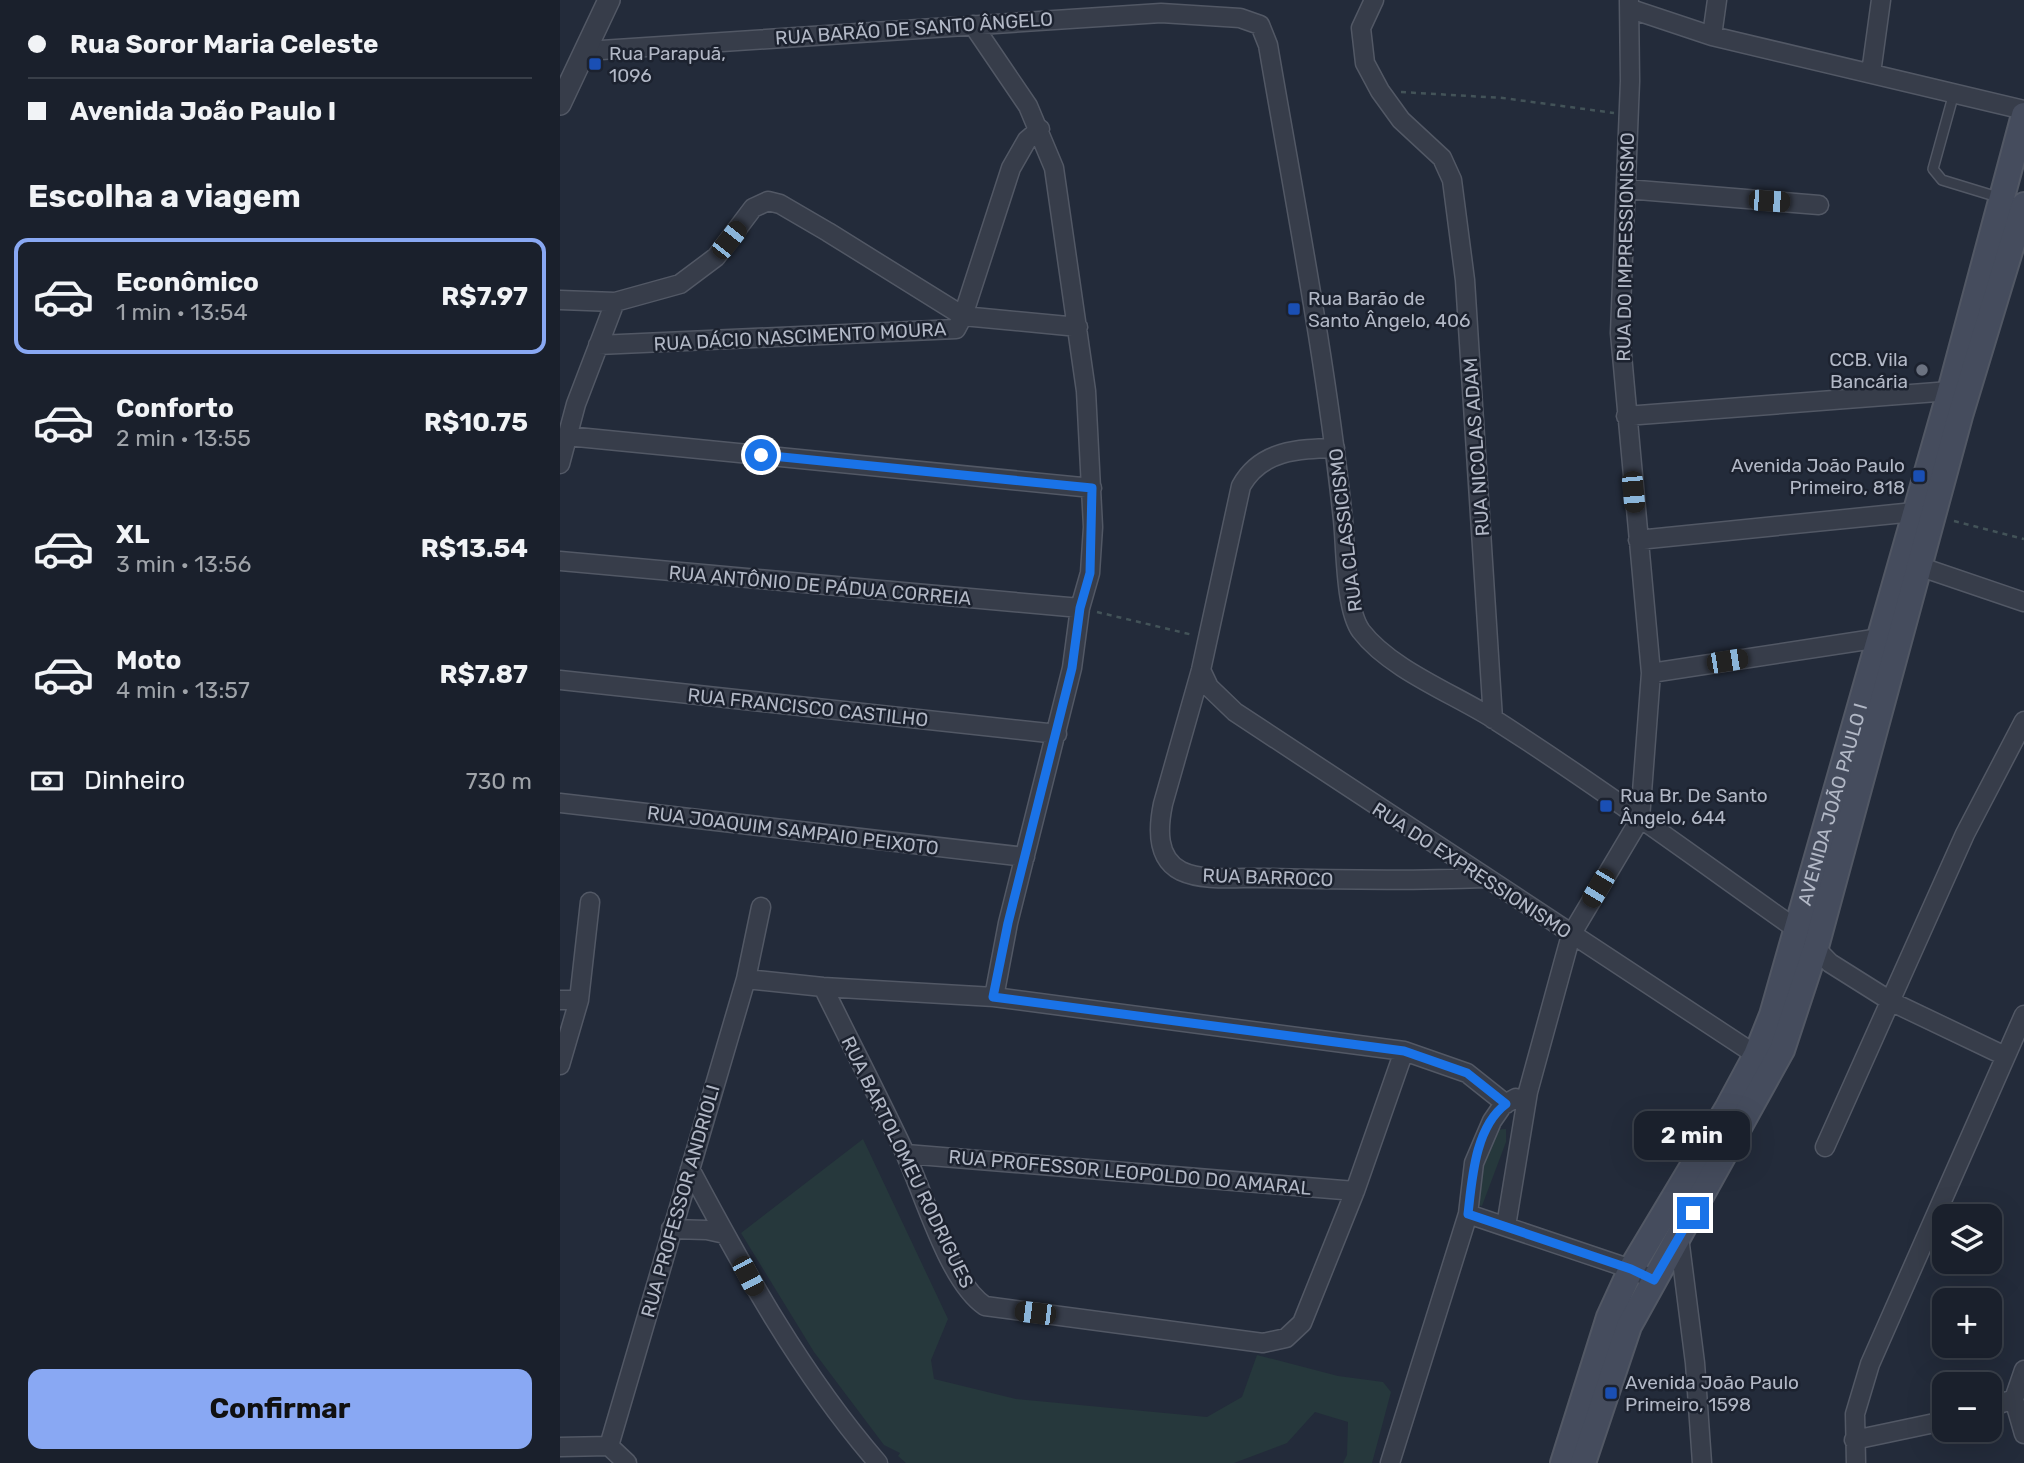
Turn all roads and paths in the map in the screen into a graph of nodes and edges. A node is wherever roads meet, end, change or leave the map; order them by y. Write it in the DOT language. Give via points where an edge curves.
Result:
graph roads {
  1 [pos="609,0"];
  2 [pos="1374,0"];
  3 [pos="1717,0"];
  4 [pos="1881,0"];
  5 [pos="1630,5"];
  6 [pos="1163,7"];
  7 [pos="1084,8"];
  8 [pos="973,25"];
  9 [pos="1712,36"];
  10 [pos="1268,45"];
  11 [pos="586,51"];
  12 [pos="568,72"];
  13 [pos="1871,73"];
  14 [pos="1380,91"];
  15 [pos="1954,93"];
  16 [pos="560,104"];
  17 [pos="2024,112"];
  18 [pos="1628,116"];
  19 [pos="1040,129"];
  20 [pos="1626,189"];
  21 [pos="2014,202"];
  22 [pos="1818,205"];
  23 [pos="560,300"];
  24 [pos="615,302"];
  25 [pos="963,316"];
  26 [pos="1078,327"];
  27 [pos="598,345"];
  28 [pos="1950,391"];
  29 [pos="1626,416"];
  30 [pos="568,436"];
  31 [pos="1335,447"];
  32 [pos="560,464"];
  33 [pos="1092,488"];
  34 [pos="1924,514"];
  35 [pos="2024,539"];
  36 [pos="1638,540"];
  37 [pos="560,561"];
  38 [pos="1921,567"];
  39 [pos="2024,603"];
  40 [pos="1083,609"];
  41 [pos="1206,638"];
  42 [pos="1880,638"];
  43 [pos="1201,670"];
  44 [pos="1651,673"];
  45 [pos="560,680"];
  46 [pos="1493,719"];
  47 [pos="2024,721"];
  48 [pos="1057,734"];
  49 [pos="560,803"];
  50 [pos="1640,820"];
  51 [pos="1026,857"];
  52 [pos="1485,878"];
  53 [pos="590,902"];
  54 [pos="761,907"];
  55 [pos="1570,934"];
  56 [pos="1808,939"];
  57 [pos="746,979"];
  58 [pos="823,988"];
  59 [pos="993,997"];
  60 [pos="560,1000"];
  61 [pos="579,1000"];
  62 [pos="1892,1002"];
  63 [pos="2024,1015"];
  64 [pos="1404,1051"];
  65 [pos="1756,1055"];
  66 [pos="2005,1056"];
  67 [pos="560,1065"];
  68 [pos="1528,1092"];
  69 [pos="1506,1104"];
  70 [pos="1734,1140"];
  71 [pos="1825,1147"];
  72 [pos="905,1154"];
  73 [pos="690,1169"];
  74 [pos="1356,1191"];
  75 [pos="1468,1214"];
  76 [pos="1506,1226"];
  77 [pos="671,1229"];
  78 [pos="725,1234"];
  79 [pos="1679,1237"];
  80 [pos="1631,1269"];
  81 [pos="1654,1280"];
  82 [pos="2023,1369"];
  83 [pos="2014,1399"];
  84 [pos="2002,1403"];
  85 [pos="1932,1424"];
  86 [pos="2024,1434"];
  87 [pos="1854,1440"];
  88 [pos="609,1446"];
  89 [pos="560,1447"];
  90 [pos="628,1463"];
  91 [pos="878,1463"];
  92 [pos="1390,1463"];
  93 [pos="1563,1463"];
  94 [pos="1583,1463"];
  95 [pos="1702,1463"];
  96 [pos="1856,1463"];
  1 -- 11 [label="street"];
  2 -- 14 [label="street, RUA NICOLAS ADAM" via="1361,28 1361,40 1365,63"];
  3 -- 9 [label="street"];
  4 -- 13 [label="street"];
  5 -- 9 [label="street"];
  5 -- 18 [label="street, RUA DO IMPRESSIONISMO"];
  6 -- 7 [label="street, RUA BARÃO DE SANTO ÂNGELO"];
  6 -- 10 [label="street, RUA BARÃO DE SANTO ÂNGELO" via="1257,23 1264,29"];
  7 -- 8 [label="street, RUA BARÃO DE SANTO ÂNGELO"];
  8 -- 11 [label="street, RUA BARÃO DE SANTO ÂNGELO"];
  8 -- 19 [label="street"];
  9 -- 13 [label="street"];
  10 -- 31 [label="street, RUA CLASSICISMO"];
  11 -- 12 [label="street"];
  12 -- 16 [label="street"];
  13 -- 15 [label="street"];
  14 -- 18 [label="path" via="1503,98"];
  14 -- 46 [label="street, RUA NICOLAS ADAM" via="1401,120 1435,149 1452,180 1466,294"];
  15 -- 17 [label="street"];
  15 -- 21 [label="lane" via="1933,162 1936,176"];
  17 -- 21 [label="main road, AVENIDA JOÃO PAULO I"];
  18 -- 20 [label="street, RUA DO IMPRESSIONISMO"];
  19 -- 25 [label="street" via="1014,161"];
  19 -- 26 [label="street" via="1060,193"];
  20 -- 22 [label="street"];
  20 -- 29 [label="street, RUA DO IMPRESSIONISMO" via="1620,333"];
  21 -- 28 [label="main road, AVENIDA JOÃO PAULO I"];
  21 -- 34 [label="main road, AVENIDA JOÃO PAULO I" via="1992,307"];
  23 -- 24 [label="street"];
  24 -- 25 [label="street" via="658,292 698,273 753,208 768,201 828,232"];
  24 -- 27 [label="street"];
  25 -- 26 [label="street, RUA DÁCIO NASCIMENTO MOURA"];
  25 -- 27 [label="street, RUA DÁCIO NASCIMENTO MOURA" via="959,327 950,331"];
  26 -- 33 [label="street"];
  27 -- 30 [label="street"];
  28 -- 29 [label="street"];
  28 -- 34 [label="main road, AVENIDA JOÃO PAULO I"];
  29 -- 36 [label="street, RUA DO IMPRESSIONISMO"];
  30 -- 32 [label="street"];
  30 -- 33 [label="street"];
  31 -- 41 [label="street, RUA BARROCO" via="1287,451 1246,476"];
  31 -- 46 [label="street, RUA CLASSICISMO" via="1356,623 1394,661"];
  33 -- 40 [label="street" via="1091,560"];
  34 -- 35 [label="path"];
  34 -- 36 [label="street"];
  34 -- 38 [label="main road, AVENIDA JOÃO PAULO I"];
  34 -- 42 [label="main road, AVENIDA JOÃO PAULO I"];
  36 -- 44 [label="street, RUA DO IMPRESSIONISMO"];
  37 -- 40 [label="street, RUA ANTÔNIO DE PÁDUA CORREIA"];
  38 -- 39 [label="street"];
  38 -- 56 [label="main road, AVENIDA JOÃO PAULO I"];
  40 -- 41 [label="path"];
  40 -- 48 [label="street"];
  41 -- 43 [label="street, RUA BARROCO"];
  42 -- 44 [label="street"];
  42 -- 56 [label="main road, AVENIDA JOÃO PAULO I"];
  43 -- 52 [label="street, RUA DO EXPRESSIONISMO" via="1209,687 1235,712"];
  43 -- 52 [label="street, RUA BARROCO" via="1159,820 1161,848 1181,871 1216,877"];
  44 -- 50 [label="street, RUA DO IMPRESSIONISMO"];
  45 -- 48 [label="street, RUA FRANCISCO CASTILHO"];
  46 -- 50 [label="street, RUA CLASSICISMO"];
  47 -- 62 [label="street" via="1965,834"];
  48 -- 51 [label="street"];
  49 -- 51 [label="street, RUA JOAQUIM SAMPAIO PEIXOTO"];
  50 -- 55 [label="street"];
  50 -- 56 [label="street, RUA CLASSICISMO"];
  51 -- 59 [label="street"];
  52 -- 55 [label="street, RUA DO EXPRESSIONISMO"];
  53 -- 61 [label="street"];
  54 -- 57 [label="street, RUA PROFESSOR ANDRIOLI"];
  55 -- 65 [label="street, RUA DO EXPRESSIONISMO"];
  55 -- 68 [label="street"];
  56 -- 62 [label="street, RUA CLASSICISMO" via="1830,963"];
  56 -- 65 [label="main road, AVENIDA JOÃO PAULO I"];
  56 -- 70 [label="main road, AVENIDA JOÃO PAULO I" via="1779,1059"];
  57 -- 58 [label="street"];
  57 -- 73 [label="street, RUA PROFESSOR ANDRIOLI"];
  58 -- 59 [label="street"];
  58 -- 72 [label="street, RUA BARTOLOMEU RODRIGUES"];
  59 -- 64 [label="street"];
  60 -- 61 [label="street"];
  61 -- 67 [label="street"];
  62 -- 66 [label="street, RUA CLASSICISMO"];
  62 -- 71 [label="street"];
  63 -- 66 [label="street"];
  64 -- 69 [label="street" via="1467,1073"];
  64 -- 74 [label="street, RUA BARTOLOMEU RODRIGUES"];
  65 -- 70 [label="main road" via="1756,1087"];
  65 -- 80 [label="main road, AVENIDA JOÃO PAULO I"];
  66 -- 87 [label="street" via="1870,1364 1857,1402"];
  68 -- 69 [label="street"];
  68 -- 76 [label="street"];
  69 -- 75 [label="street" via="1492,1121 1474,1163"];
  70 -- 79 [label="main road, AVENIDA JOÃO PAULO I"];
  72 -- 74 [label="street, RUA PROFESSOR LEOPOLDO DO AMARAL"];
  72 -- 74 [label="street, RUA BARTOLOMEU RODRIGUES" via="958,1276 985,1306 1263,1343 1286,1338 1302,1322"];
  73 -- 77 [label="street, RUA PROFESSOR ANDRIOLI"];
  73 -- 78 [label="street"];
  75 -- 76 [label="street"];
  75 -- 92 [label="street"];
  76 -- 80 [label="street"];
  77 -- 78 [label="street"];
  77 -- 88 [label="street, RUA PROFESSOR ANDRIOLI"];
  78 -- 91 [label="street" via="796,1353"];
  79 -- 81 [label="main road, AVENIDA JOÃO PAULO I"];
  79 -- 95 [label="street"];
  80 -- 81 [label="street"];
  80 -- 93 [label="main road, AVENIDA JOÃO PAULO I" via="1609,1317"];
  81 -- 94 [label="main road, AVENIDA JOÃO PAULO I" via="1612,1369"];
  82 -- 83 [label="street"];
  83 -- 84 [label="street"];
  83 -- 86 [label="street"];
  85 -- 87 [label="street"];
  87 -- 96 [label="street"];
  88 -- 89 [label="street"];
  88 -- 90 [label="street"];
}
